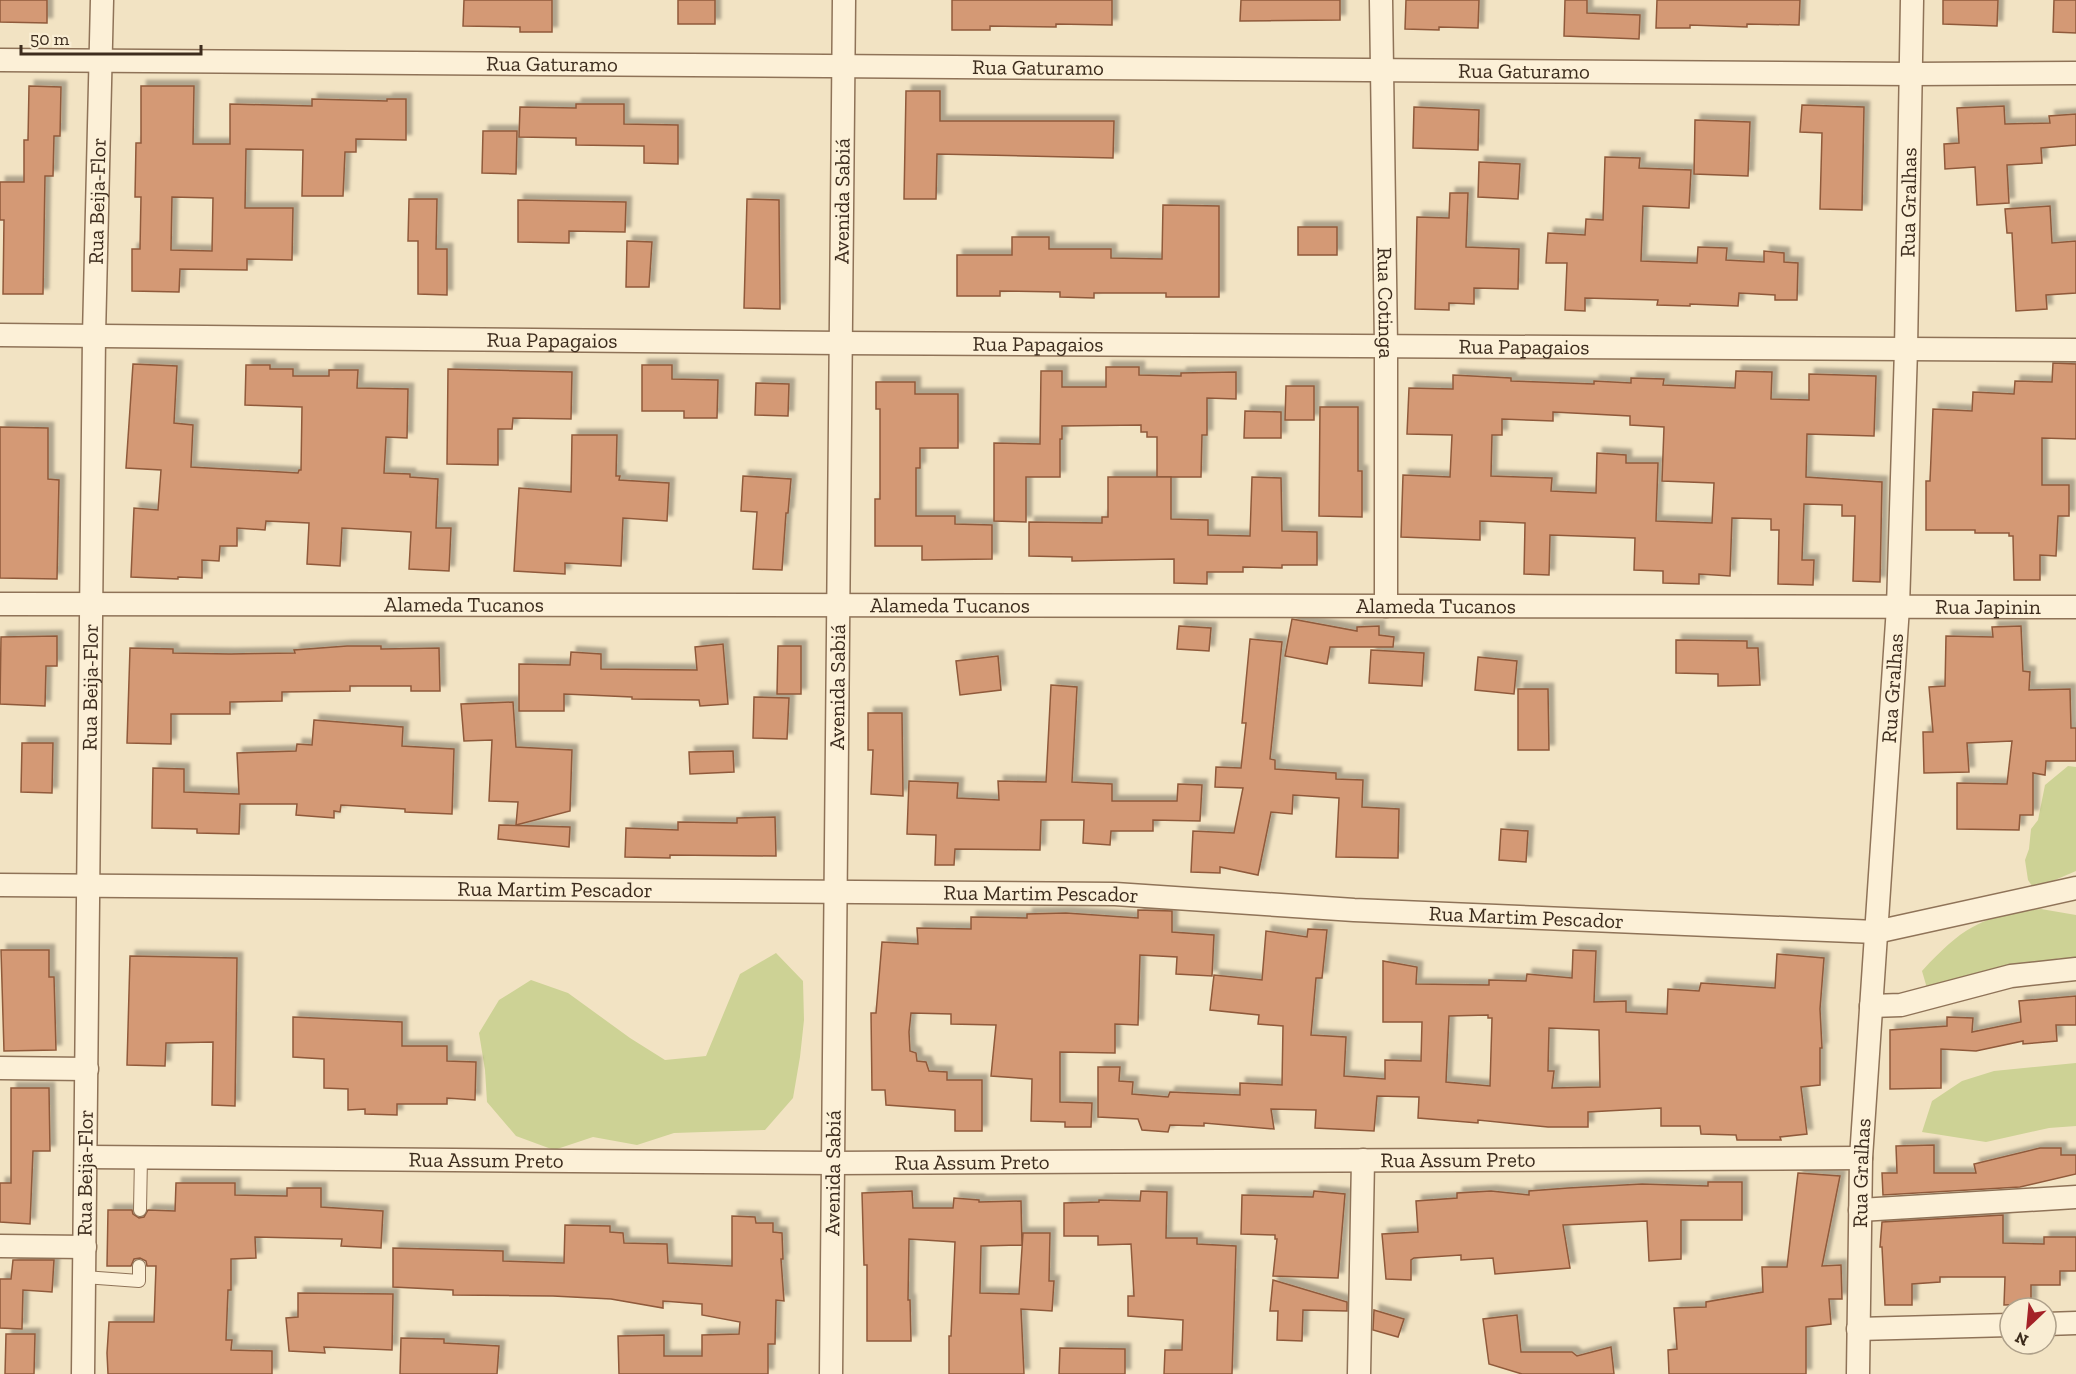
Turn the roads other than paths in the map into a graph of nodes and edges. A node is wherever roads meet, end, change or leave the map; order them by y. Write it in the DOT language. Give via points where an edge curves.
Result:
graph roads {
  1 [pos="102,0"];
  2 [pos="844,0"];
  3 [pos="1381,0"];
  4 [pos="1912,0"];
  5 [pos="0,60"];
  6 [pos="101,62"];
  7 [pos="843,66"];
  8 [pos="1382,68"];
  9 [pos="2076,73"];
  10 [pos="1912,74"];
  11 [pos="0,335"];
  12 [pos="94,336"];
  13 [pos="841,343"];
  14 [pos="1386,345"];
  15 [pos="1906,349"];
  16 [pos="2076,350"];
  17 [pos="0,604"];
  18 [pos="93,604"];
  19 [pos="838,605"];
  20 [pos="1386,606"];
  21 [pos="1898,607"];
  22 [pos="2076,607"];
  23 [pos="0,885"];
  24 [pos="89,886"];
  25 [pos="2076,888"];
  26 [pos="836,892"];
  27 [pos="1876,932"];
  28 [pos="2076,969"];
  29 [pos="1871,1006"];
  30 [pos="0,1068"];
  31 [pos="87,1069"];
  32 [pos="86,1157"];
  33 [pos="141,1157"];
  34 [pos="1861,1158"];
  35 [pos="1363,1160"];
  36 [pos="833,1163"];
  37 [pos="2076,1197"];
  38 [pos="140,1210"];
  39 [pos="1860,1210"];
  40 [pos="0,1246"];
  41 [pos="85,1247"];
  42 [pos="139,1266"];
  43 [pos="84,1277"];
  44 [pos="2076,1323"];
  45 [pos="2058,1324"];
  46 [pos="1998,1325"];
  47 [pos="1858,1329"];
  48 [pos="83,1374"];
  49 [pos="831,1374"];
  50 [pos="1359,1374"];
  51 [pos="1858,1374"];
  1 -- 6 [label="street, Rua Beija-Flor"];
  2 -- 7 [label="street, Avenida Sabiá"];
  3 -- 8 [label="street, Rua Cotinga"];
  4 -- 10 [label="street, Rua Gralhas"];
  5 -- 6 [label="street, Rua Gaturamo"];
  6 -- 7 [label="street, Rua Gaturamo"];
  6 -- 12 [label="street, Rua Beija-Flor"];
  7 -- 8 [label="street, Rua Gaturamo"];
  7 -- 13 [label="street, Avenida Sabiá"];
  8 -- 10 [label="street, Rua Gaturamo"];
  8 -- 14 [label="street, Rua Cotinga"];
  9 -- 10 [label="street, Rua Gaturamo"];
  10 -- 15 [label="street, Rua Gralhas"];
  11 -- 12 [label="street, Rua Papagaios"];
  12 -- 13 [label="street, Rua Papagaios"];
  12 -- 18 [label="street, Rua Beija-Flor"];
  13 -- 14 [label="street, Rua Papagaios"];
  13 -- 19 [label="street, Avenida Sabiá"];
  14 -- 15 [label="street, Rua Papagaios"];
  14 -- 20 [label="street, Rua Cotinga"];
  15 -- 16 [label="street, Rua Papagaios"];
  15 -- 21 [label="street, Rua Gralhas"];
  17 -- 18 [label="street, Alameda Tucanos"];
  18 -- 19 [label="street, Alameda Tucanos"];
  18 -- 24 [label="street, Rua Beija-Flor"];
  19 -- 20 [label="street, Alameda Tucanos"];
  19 -- 26 [label="street, Avenida Sabiá"];
  20 -- 21 [label="street, Alameda Tucanos"];
  21 -- 22 [label="street, Rua Japinin"];
  21 -- 27 [label="street, Rua Gralhas"];
  23 -- 24 [label="street, Rua Martim Pescador"];
  24 -- 26 [label="street, Rua Martim Pescador"];
  24 -- 31 [label="street, Rua Beija-Flor"];
  25 -- 27 [label="street, Rua Martim Pescador"];
  26 -- 27 [label="street, Rua Martim Pescador" via="1115,894 1354,910"];
  26 -- 36 [label="street, Avenida Sabiá"];
  27 -- 29 [label="street, Rua Gralhas"];
  28 -- 29 [label="street" via="2011,976 1901,1005"];
  29 -- 34 [label="street, Rua Gralhas"];
  30 -- 31 [label="street"];
  31 -- 32 [label="street, Rua Beija-Flor"];
  32 -- 33 [label="street, Rua Assum Preto"];
  32 -- 41 [label="street, Rua Beija-Flor"];
  33 -- 36 [label="street, Rua Assum Preto"];
  33 -- 38 [label="lane"];
  34 -- 35 [label="street, Rua Assum Preto"];
  34 -- 39 [label="street, Rua Gralhas"];
  35 -- 36 [label="street, Rua Assum Preto"];
  35 -- 50 [label="street"];
  36 -- 49 [label="street, Avenida Sabiá"];
  37 -- 39 [label="street"];
  39 -- 47 [label="street, Rua Gralhas"];
  40 -- 41 [label="street"];
  41 -- 43 [label="street, Rua Beija-Flor"];
  42 -- 43 [label="lane" via="139,1281"];
  43 -- 48 [label="street, Rua Beija-Flor"];
  44 -- 45 [label="street"];
  46 -- 47 [label="street"];
  47 -- 51 [label="street, Rua Gralhas"];
}
